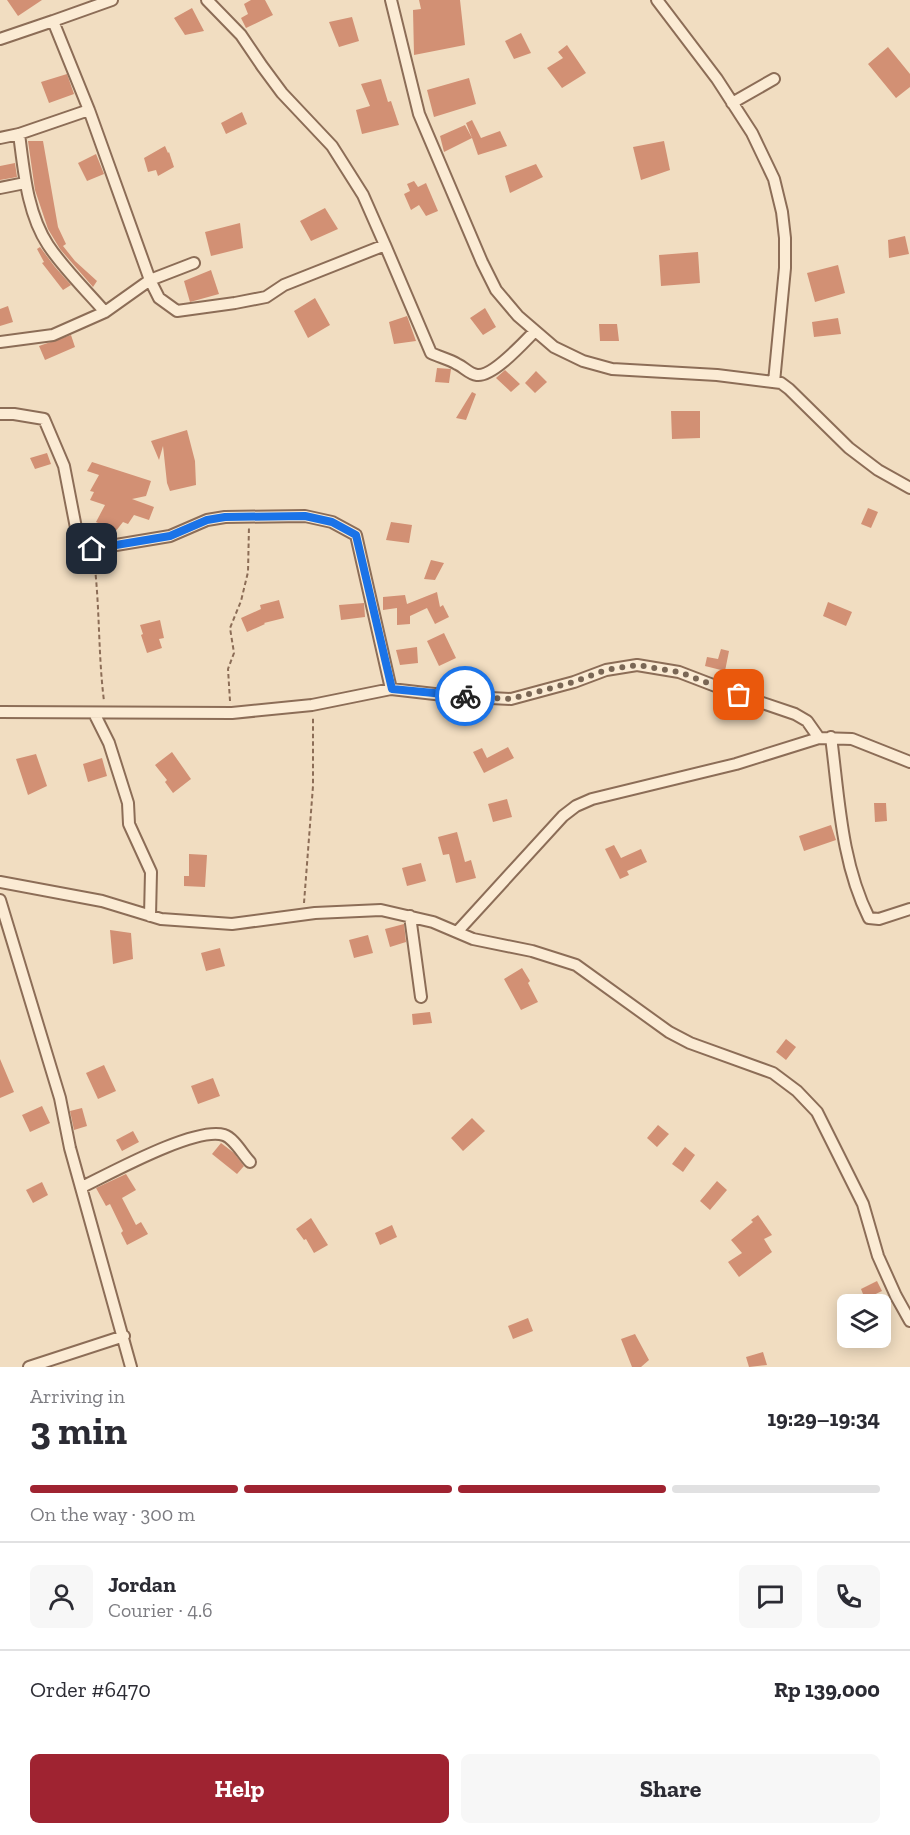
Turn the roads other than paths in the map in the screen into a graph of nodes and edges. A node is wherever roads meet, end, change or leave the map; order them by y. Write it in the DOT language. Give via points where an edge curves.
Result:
graph roads {
  1 [pos="112,0"];
  2 [pos="207,0"];
  3 [pos="391,0"];
  4 [pos="657,0"];
  5 [pos="53,21"];
  6 [pos="0,39"];
  7 [pos="774,80"];
  8 [pos="732,103"];
  9 [pos="89,110"];
  10 [pos="19,134"];
  11 [pos="0,138"];
  12 [pos="26,183"];
  13 [pos="0,188"];
  14 [pos="385,245"];
  15 [pos="194,262"];
  16 [pos="150,280"];
  17 [pos="105,312"];
  18 [pos="535,331"];
  19 [pos="0,342"];
  20 [pos="774,382"];
  21 [pos="0,414"];
  22 [pos="910,488"];
  23 [pos="392,689"];
  24 [pos="0,712"];
  25 [pos="100,713"];
  26 [pos="831,737"];
  27 [pos="819,738"];
  28 [pos="910,762"];
  29 [pos="0,882"];
  30 [pos="0,900"];
  31 [pos="910,909"];
  32 [pos="150,916"];
  33 [pos="410,916"];
  34 [pos="457,932"];
  35 [pos="421,997"];
  36 [pos="249,1162"];
  37 [pos="82,1187"];
  38 [pos="910,1321"];
  39 [pos="124,1336"];
  40 [pos="29,1367"];
  41 [pos="131,1367"];
  1 -- 5 [label="street"];
  2 -- 14 [label="street" via="242,35 282,93 332,146 363,195"];
  3 -- 18 [label="street" via="419,114 477,251 496,290"];
  4 -- 8 [label="street"];
  5 -- 6 [label="street"];
  5 -- 9 [label="street"];
  7 -- 8 [label="street"];
  8 -- 20 [label="street" via="774,179 782,212 784,268"];
  9 -- 10 [label="street"];
  9 -- 16 [label="street"];
  10 -- 11 [label="street"];
  10 -- 12 [label="street"];
  12 -- 13 [label="street"];
  12 -- 17 [label="street" via="48,244"];
  14 -- 16 [label="street" via="284,285 266,297 224,305 177,311 159,298"];
  14 -- 18 [label="street" via="431,353 478,376 506,359"];
  15 -- 16 [label="street"];
  16 -- 17 [label="street"];
  17 -- 19 [label="street" via="53,335"];
  18 -- 20 [label="street" via="554,347 612,369"];
  20 -- 22 [label="street" via="789,389 849,448"];
  21 -- 23 [label="street" via="44,419 64,466 78,538 86,548 170,536 216,518 320,518 356,535"];
  23 -- 25 [label="street" via="312,705 232,713"];
  23 -- 27 [label="street" via="510,699 606,670 637,665 679,672 795,714 807,721"];
  24 -- 25 [label="street"];
  25 -- 32 [label="street" via="128,803 129,824 151,872"];
  26 -- 27 [label="street"];
  26 -- 28 [label="street" via="852,739"];
  26 -- 31 [label="street" via="848,861 860,899 870,918"];
  27 -- 34 [label="street" via="576,806"];
  29 -- 32 [label="street" via="102,902"];
  30 -- 37 [label="street" via="60,1098"];
  32 -- 33 [label="street" via="232,924 381,910"];
  33 -- 34 [label="street"];
  33 -- 35 [label="street"];
  34 -- 38 [label="street" via="576,965 669,1032 773,1073 797,1090 817,1112 863,1204 878,1256"];
  36 -- 37 [label="street" via="227,1136 212,1133 158,1150"];
  37 -- 39 [label="street"];
  39 -- 40 [label="street"];
  39 -- 41 [label="street"];
}
